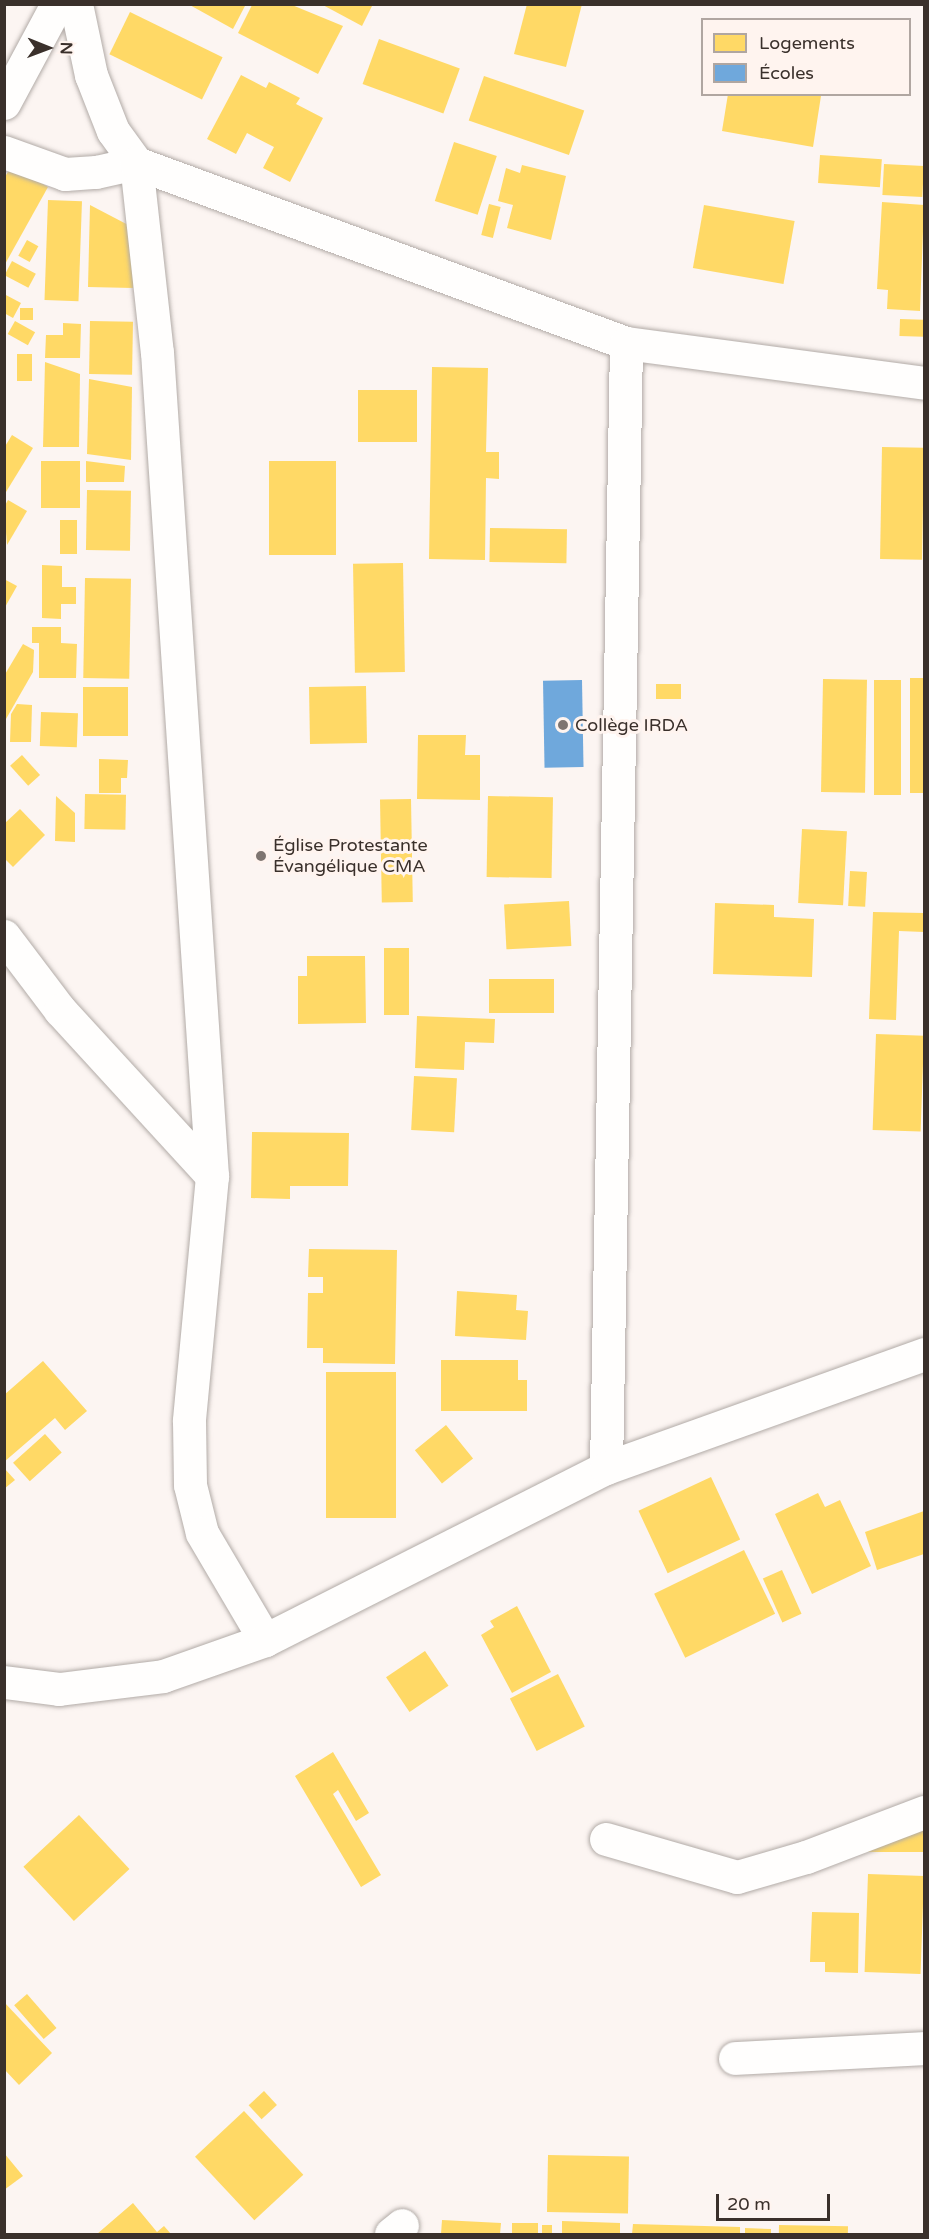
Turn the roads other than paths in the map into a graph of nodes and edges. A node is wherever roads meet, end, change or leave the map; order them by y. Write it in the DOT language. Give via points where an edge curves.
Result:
graph roads {
  1 [pos="57,4"];
  2 [pos="76,4"];
  3 [pos="4,103"];
  4 [pos="4,152"];
  5 [pos="135,163"];
  6 [pos="626,343"];
  7 [pos="924,383"];
  8 [pos="4,936"];
  9 [pos="212,1176"];
  10 [pos="924,1354"];
  11 [pos="606,1468"];
  12 [pos="265,1640"];
  13 [pos="4,1682"];
  14 [pos="924,1812"];
  15 [pos="606,1839"];
  16 [pos="924,2048"];
  17 [pos="735,2058"];
  1 -- 3 [label="street"];
  2 -- 5 [label="street" via="91,75 113,131"];
  4 -- 5 [label="street" via="64,174"];
  5 -- 6 [label="street"];
  5 -- 9 [label="street" via="157,352"];
  6 -- 7 [label="street"];
  6 -- 11 [label="street"];
  8 -- 9 [label="street" via="60,1010"];
  9 -- 12 [label="street" via="189,1421 190,1485 202,1533"];
  10 -- 11 [label="street"];
  11 -- 12 [label="street"];
  12 -- 13 [label="street" via="164,1676 59,1689"];
  14 -- 15 [label="street" via="806,1857 737,1877"];
  16 -- 17 [label="street"];
}
